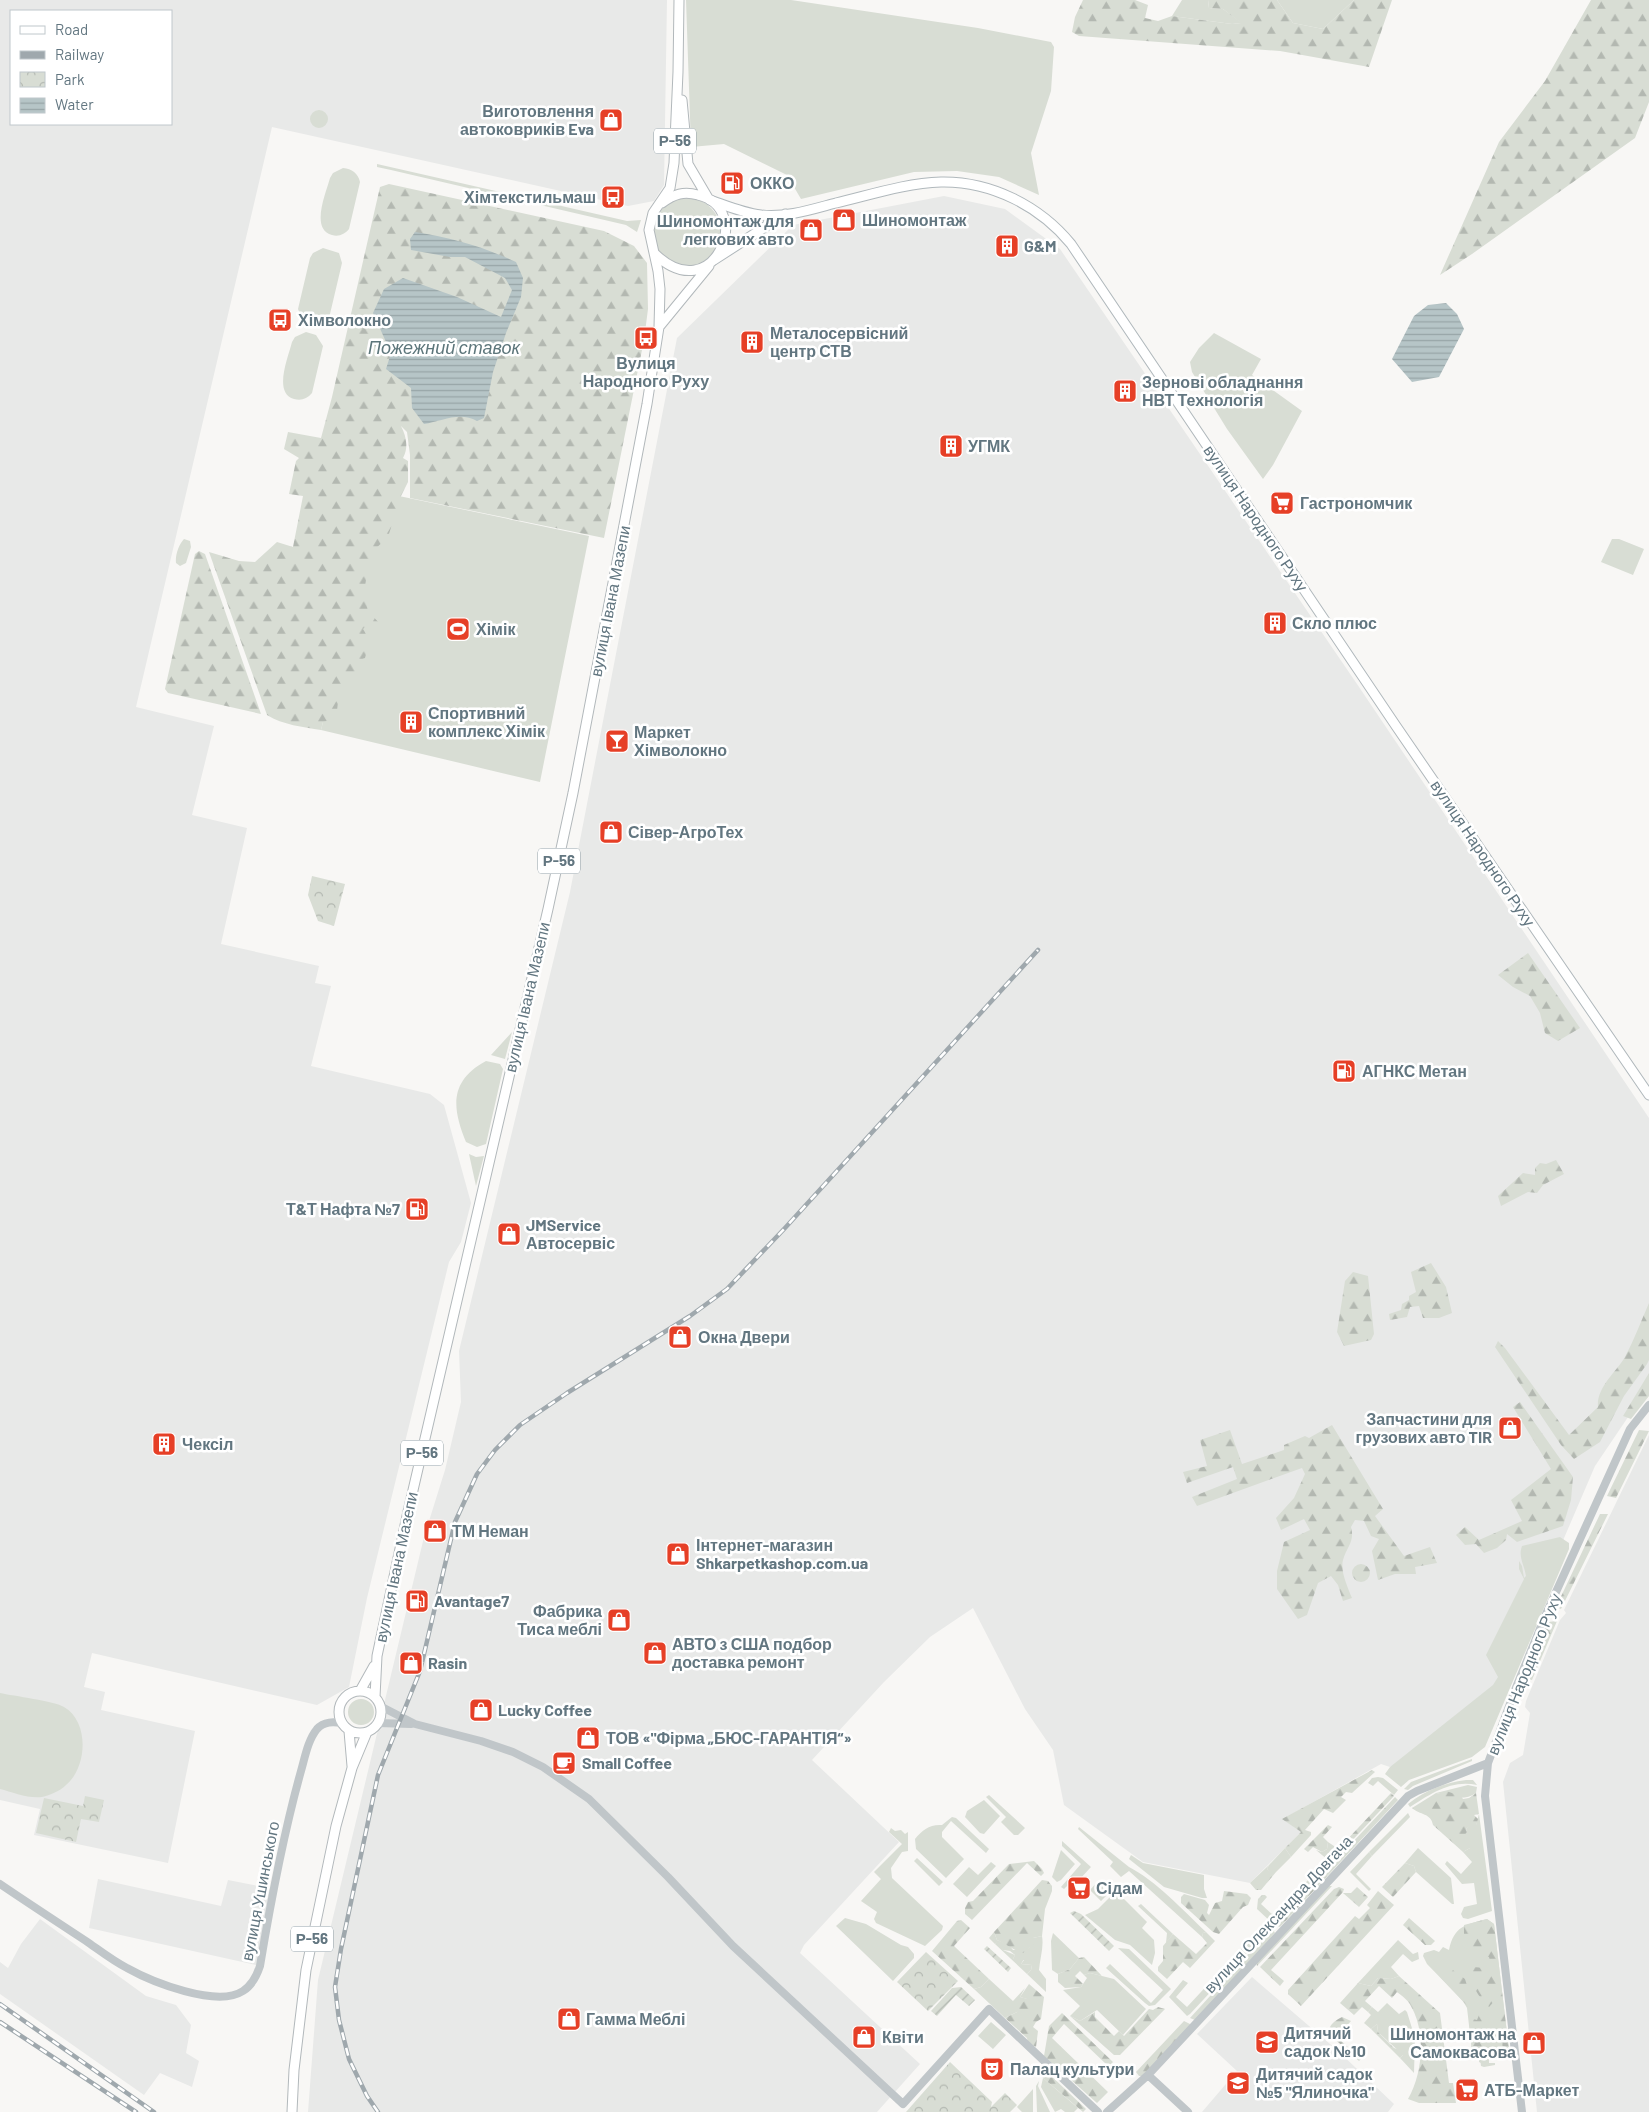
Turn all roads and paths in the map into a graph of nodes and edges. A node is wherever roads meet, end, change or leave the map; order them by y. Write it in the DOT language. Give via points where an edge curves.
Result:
graph roads {
  1 [pos="679,0"];
  2 [pos="678,72"];
  3 [pos="708,199"];
  4 [pos="658,206"];
  5 [pos="786,214"];
  6 [pos="654,253"];
  7 [pos="714,260"];
  8 [pos="659,327"];
  9 [pos="1649,1096"];
  10 [pos="1649,1405"];
  11 [pos="375,1663"];
  12 [pos="360,1691"];
  13 [pos="375,1697"];
  14 [pos="380,1706"];
  15 [pos="342,1723"];
  16 [pos="378,1723"];
  17 [pos="415,1724"];
  18 [pos="350,1731"];
  19 [pos="368,1732"];
  20 [pos="1488,1763"];
  21 [pos="352,1768"];
  22 [pos="0,1884"];
  23 [pos="1148,2074"];
  24 [pos="292,2112"];
  25 [pos="1098,2112"];
  26 [pos="1107,2112"];
  27 [pos="1188,2112"];
  28 [pos="1522,2112"];
  1 -- 2 [label="main road, Р-56"];
  2 -- 3 [label="main road, Р-56" via="688,164"];
  2 -- 4 [label="main road, Р-56" via="674,164 670,188"];
  3 -- 4 [label="main road" via="678,194"];
  3 -- 5 [label="main road, вулиця Народного Руху" via="743,212"];
  3 -- 7 [label="main road, Р-56" via="721,212 726,231 722,250"];
  4 -- 6 [label="main road, Р-56" via="648,230"];
  5 -- 7 [label="main road, вулиця Народного Руху"];
  5 -- 9 [label="main road, вулиця Народного Руху" via="889,190 941,182 980,186 1009,196 1058,228"];
  6 -- 7 [label="main road" via="664,264 686,271 700,269"];
  6 -- 8 [label="main road, вулиця Івана Мазепи / Р-56" via="660,289"];
  7 -- 8 [label="main road, Р-56"];
  8 -- 11 [label="main road, вулиця Івана Мазепи / Р-56" via="648,404 573,793"];
  10 -- 20 [label="street, вулиця Народного Руху" via="1630,1428 1546,1614"];
  11 -- 12 [label="main road, вулиця Івана Мазепи / Р-56"];
  11 -- 13 [label="main road, вулиця Івана Мазепи / Р-56"];
  12 -- 13 [label="main road"];
  12 -- 15 [label="main road, вулиця Івана Мазепи / Р-56" via="348,1695 343,1701"];
  13 -- 14 [label="main road, вулиця Івана Мазепи / Р-56"];
  14 -- 16 [label="main road"];
  14 -- 17 [label="street"];
  15 -- 18 [label="main road"];
  15 -- 22 [label="street, вулиця Ушинського" via="321,1725 311,1737 287,1823 258,1974 243,1991 222,1996 198,1995 152,1980 126,1968"];
  16 -- 17 [label="street"];
  16 -- 19 [label="main road, Р-56"];
  17 -- 25 [label="street" via="513,1752 543,1767 589,1799 733,1946 903,2104 989,2009"];
  18 -- 19 [label="main road" via="358,1734"];
  18 -- 21 [label="main road, Р-56"];
  19 -- 21 [label="main road, Р-56"];
  20 -- 23 [label="street, вулиця Олександра Довгача" via="1408,1796"];
  20 -- 28 [label="street, вулиця Народного Руху" via="1485,1796"];
  21 -- 24 [label="main road, Р-56" via="336,1826 306,1970"];
  23 -- 26 [label="street, вулиця Олександра Довгача"];
  23 -- 27 [label="street"];
}
